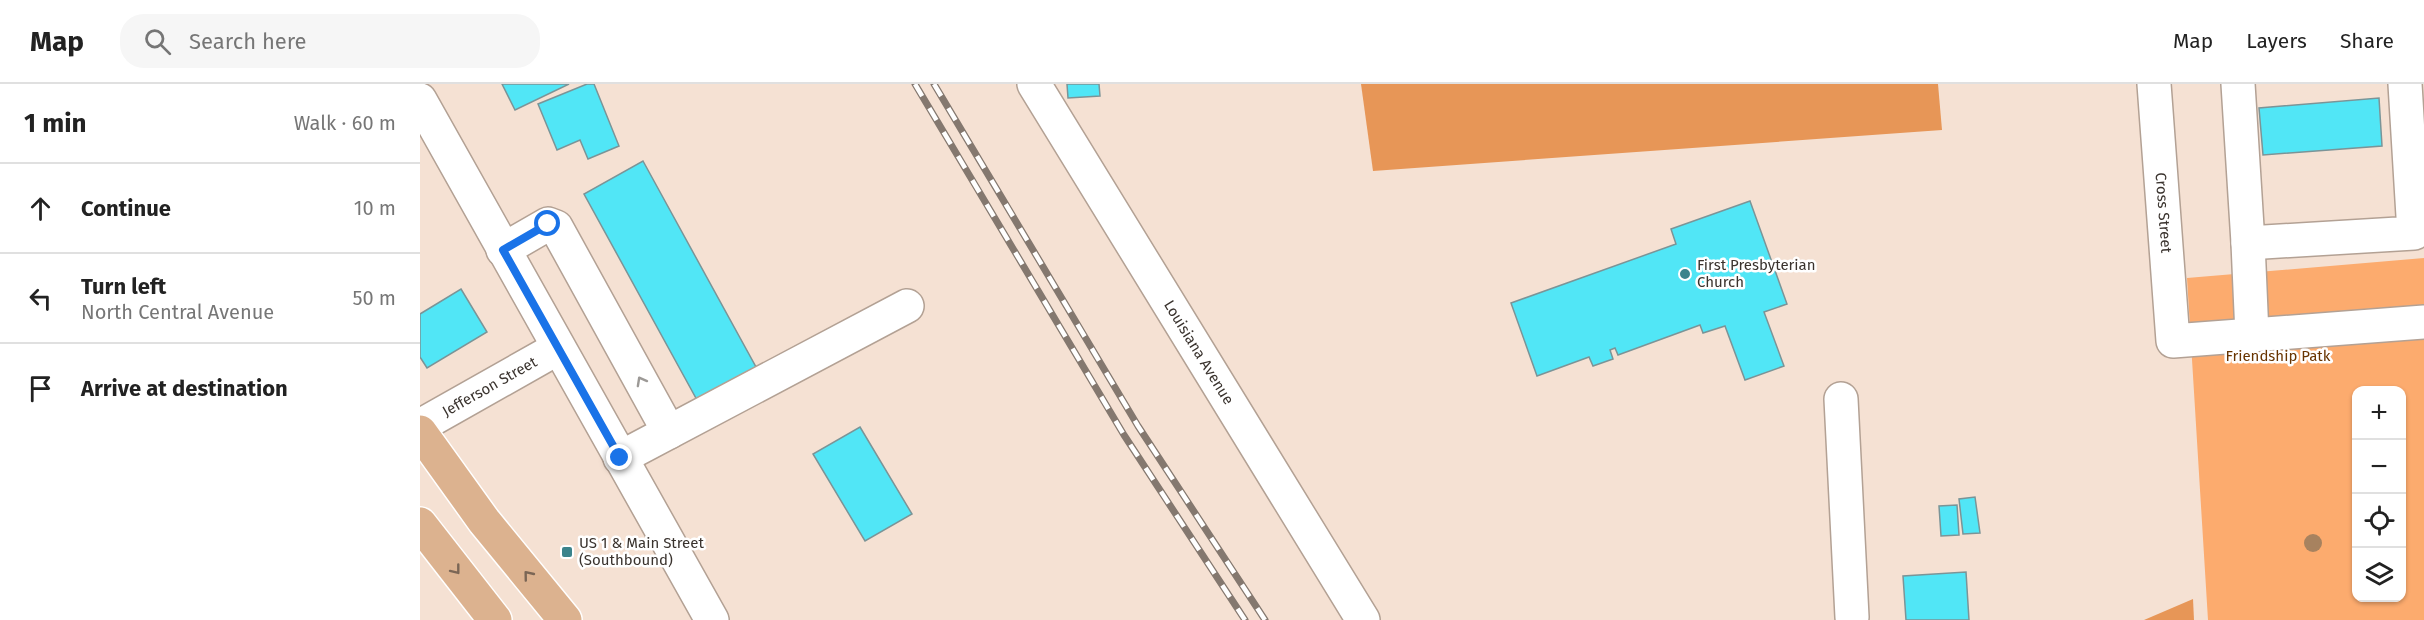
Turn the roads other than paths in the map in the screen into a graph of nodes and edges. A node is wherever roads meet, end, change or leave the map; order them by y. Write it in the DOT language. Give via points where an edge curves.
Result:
graph roads {
  1 [pos="1034,84"];
  2 [pos="2154,84"];
  3 [pos="2238,84"];
  4 [pos="2405,84"];
  5 [pos="420,100"];
  6 [pos="2248,243"];
  7 [pos="503,250"];
  8 [pos="907,306"];
  9 [pos="2424,322"];
  10 [pos="2252,335"];
  11 [pos="558,348"];
  12 [pos="1841,399"];
  13 [pos="420,426"];
  14 [pos="420,432"];
  15 [pos="669,432"];
  16 [pos="620,458"];
  17 [pos="420,524"];
  18 [pos="1852,617"];
  19 [pos="495,620"];
  20 [pos="565,620"];
  21 [pos="712,620"];
  22 [pos="1363,620"];
  1 -- 22 [label="street, Louisiana Avenue"];
  2 -- 10 [label="street, Cross Street" via="2173,341"];
  3 -- 6 [label="street"];
  4 -- 6 [label="street" via="2414,233"];
  5 -- 7 [label="street"];
  6 -- 10 [label="street"];
  7 -- 11 [label="street"];
  15 -- 7 [label="street, one-way" via="556,227 548,224"];
  8 -- 15 [label="street"];
  9 -- 10 [label="street"];
  11 -- 13 [label="street, Jefferson Street"];
  11 -- 16 [label="street"];
  12 -- 18 [label="street"];
  20 -- 14 [label="main road, one-way" via="484,521"];
  15 -- 16 [label="street"];
  16 -- 21 [label="street"];
  17 -- 19 [label="main road, one-way"];
}
